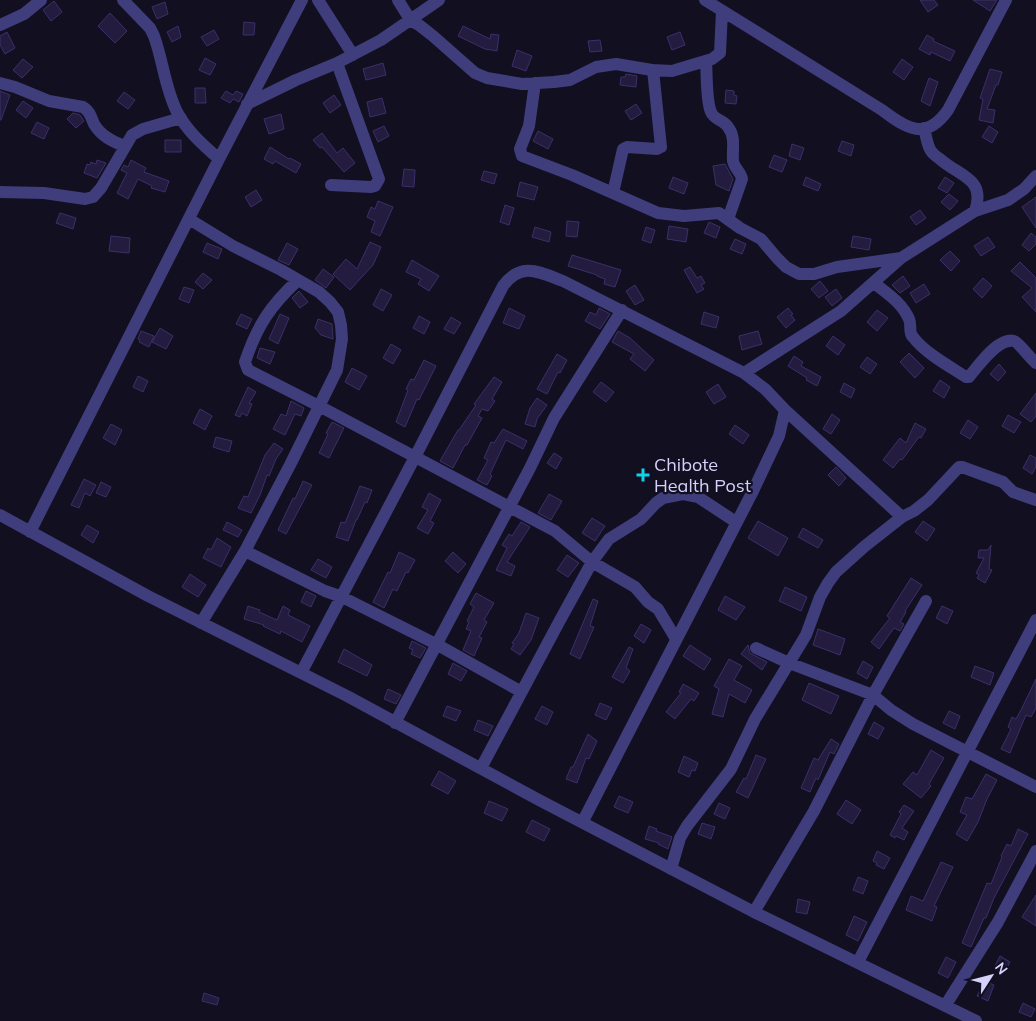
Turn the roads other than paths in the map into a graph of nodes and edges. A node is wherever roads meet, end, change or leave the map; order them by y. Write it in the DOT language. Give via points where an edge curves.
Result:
graph roads {
  1 [pos="41,0"];
  2 [pos="123,0"];
  3 [pos="302,0"];
  4 [pos="318,0"];
  5 [pos="398,0"];
  6 [pos="439,0"];
  7 [pos="705,0"];
  8 [pos="1006,0"];
  9 [pos="722,11"];
  10 [pos="411,21"];
  11 [pos="0,25"];
  12 [pos="353,55"];
  13 [pos="706,61"];
  14 [pos="337,63"];
  15 [pos="653,70"];
  16 [pos="0,83"];
  17 [pos="536,83"];
  18 [pos="247,104"];
  19 [pos="181,118"];
  20 [pos="924,128"];
  21 [pos="124,146"];
  22 [pos="219,159"];
  23 [pos="1036,176"];
  24 [pos="331,185"];
  25 [pos="0,192"];
  26 [pos="613,194"];
  27 [pos="974,211"];
  28 [pos="188,219"];
  29 [pos="728,219"];
  30 [pos="901,258"];
  31 [pos="298,280"];
  32 [pos="874,283"];
  33 [pos="622,310"];
  34 [pos="1036,363"];
  35 [pos="744,373"];
  36 [pos="319,406"];
  37 [pos="785,410"];
  38 [pos="415,457"];
  39 [pos="1036,500"];
  40 [pos="510,507"];
  41 [pos="0,515"];
  42 [pos="902,517"];
  43 [pos="736,522"];
  44 [pos="30,532"];
  45 [pos="244,551"];
  46 [pos="592,562"];
  47 [pos="342,597"];
  48 [pos="926,601"];
  49 [pos="1036,620"];
  50 [pos="201,623"];
  51 [pos="676,639"];
  52 [pos="436,644"];
  53 [pos="756,648"];
  54 [pos="789,663"];
  55 [pos="301,673"];
  56 [pos="520,691"];
  57 [pos="873,695"];
  58 [pos="395,723"];
  59 [pos="967,751"];
  60 [pos="481,768"];
  61 [pos="1036,787"];
  62 [pos="583,821"];
  63 [pos="1036,851"];
  64 [pos="671,869"];
  65 [pos="754,912"];
  66 [pos="858,962"];
  67 [pos="945,1006"];
  68 [pos="976,1021"];
  1 -- 11 [label="street" via="24,14"];
  2 -- 19 [label="street" via="154,36 171,96"];
  3 -- 18 [label="street"];
  4 -- 12 [label="street"];
  5 -- 10 [label="street"];
  6 -- 10 [label="street"];
  7 -- 9 [label="street"];
  8 -- 20 [label="street" via="948,110 931,127"];
  9 -- 13 [label="street" via="720,53"];
  9 -- 20 [label="street" via="906,127"];
  10 -- 12 [label="street"];
  10 -- 17 [label="street" via="475,73 502,81"];
  12 -- 14 [label="street"];
  13 -- 15 [label="street" via="672,71"];
  13 -- 29 [label="street" via="710,110 730,129 734,163 742,175"];
  14 -- 18 [label="street"];
  14 -- 24 [label="street" via="379,180 370,187"];
  15 -- 17 [label="street" via="631,65 606,65 570,80"];
  15 -- 26 [label="street" via="661,147 625,147"];
  16 -- 21 [label="street" via="49,101 83,107 104,136"];
  17 -- 26 [label="street" via="529,126 520,149 522,156"];
  18 -- 22 [label="street"];
  19 -- 21 [label="street" via="138,131"];
  19 -- 22 [label="street" via="201,144"];
  20 -- 27 [label="street" via="931,151 971,180 976,188 978,200"];
  21 -- 25 [label="street" via="93,197"];
  22 -- 28 [label="street"];
  23 -- 27 [label="street" via="1008,200"];
  26 -- 29 [label="street" via="658,213 684,216 715,212"];
  27 -- 30 [label="street"];
  28 -- 31 [label="street"];
  28 -- 44 [label="street"];
  29 -- 30 [label="street" via="761,239 780,262 799,274"];
  30 -- 32 [label="street"];
  31 -- 36 [label="street" via="330,302 338,312 341,325 337,370"];
  31 -- 36 [label="street" via="264,318 245,366"];
  32 -- 34 [label="street" via="904,310 913,338 966,377 970,377 997,346 1012,341 1017,342"];
  32 -- 35 [label="street" via="842,310"];
  33 -- 35 [label="street"];
  33 -- 38 [label="street" via="563,281 530,270 518,271 510,277 480,330"];
  33 -- 40 [label="street" via="561,406"];
  35 -- 37 [label="street"];
  36 -- 38 [label="street"];
  36 -- 45 [label="street"];
  37 -- 42 [label="street"];
  37 -- 43 [label="street" via="779,436"];
  38 -- 40 [label="street"];
  38 -- 47 [label="street"];
  39 -- 42 [label="street" via="1013,492 1003,482 962,467 928,500"];
  40 -- 46 [label="street" via="563,537"];
  40 -- 52 [label="street"];
  41 -- 44 [label="street"];
  42 -- 54 [label="street" via="836,572 820,597 806,636"];
  43 -- 46 [label="street" via="698,497 683,494 663,498 641,519 612,536"];
  43 -- 51 [label="street"];
  44 -- 50 [label="street"];
  45 -- 47 [label="street"];
  45 -- 50 [label="street"];
  46 -- 51 [label="street" via="636,587 658,609"];
  46 -- 56 [label="street"];
  47 -- 52 [label="street"];
  47 -- 55 [label="street"];
  48 -- 57 [label="street"];
  49 -- 59 [label="street"];
  50 -- 55 [label="street"];
  51 -- 62 [label="street"];
  52 -- 56 [label="street"];
  52 -- 58 [label="street"];
  53 -- 54 [label="street"];
  54 -- 57 [label="street"];
  54 -- 64 [label="street" via="752,725 731,769 680,838"];
  55 -- 58 [label="street"];
  56 -- 60 [label="street"];
  57 -- 59 [label="street" via="913,724"];
  57 -- 65 [label="street" via="814,812"];
  58 -- 60 [label="street"];
  59 -- 61 [label="street"];
  59 -- 66 [label="street"];
  60 -- 62 [label="street"];
  62 -- 64 [label="street"];
  63 -- 67 [label="street" via="994,930"];
  64 -- 65 [label="street"];
  65 -- 66 [label="street"];
  66 -- 67 [label="street"];
  67 -- 68 [label="street"];
}
